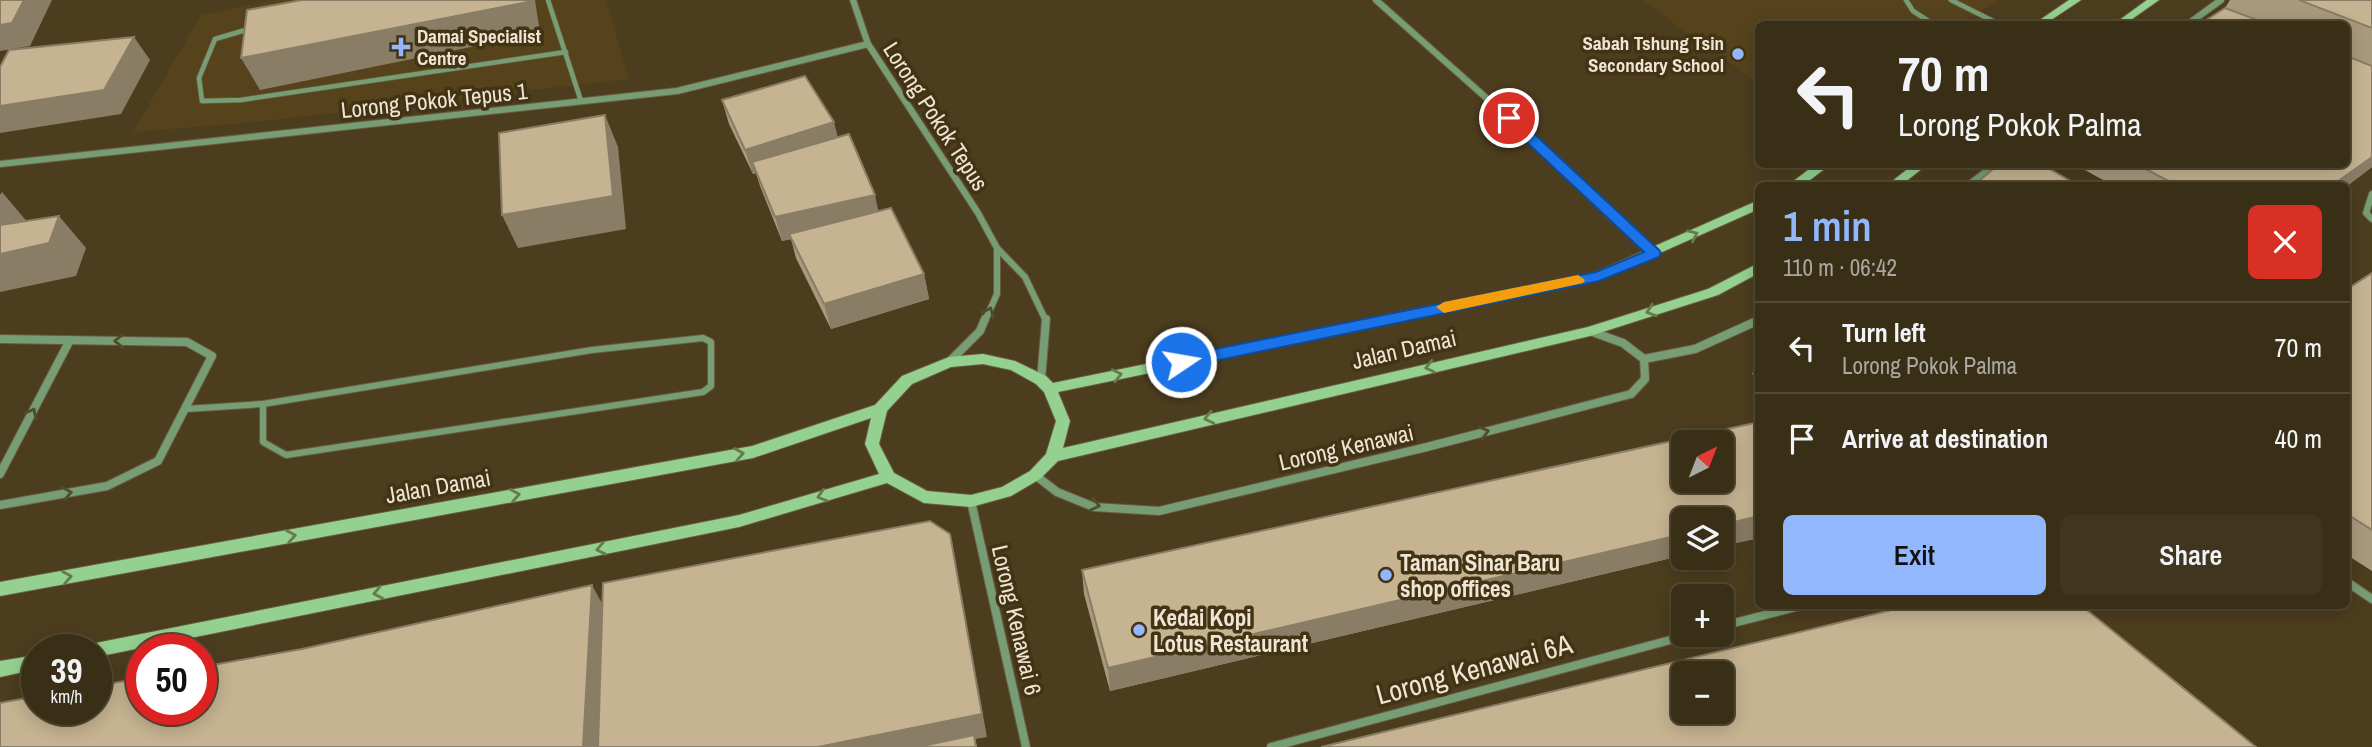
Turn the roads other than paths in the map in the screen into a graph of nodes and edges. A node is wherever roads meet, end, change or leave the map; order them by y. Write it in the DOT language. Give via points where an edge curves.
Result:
graph roads {
  1 [pos="548,0"];
  2 [pos="853,0"];
  3 [pos="1376,0"];
  4 [pos="1906,0"];
  5 [pos="1951,0"];
  6 [pos="2076,0"];
  7 [pos="2154,0"];
  8 [pos="2221,0"];
  9 [pos="2199,17"];
  10 [pos="1928,21"];
  11 [pos="1993,21"];
  12 [pos="2044,21"];
  13 [pos="2123,21"];
  14 [pos="2193,21"];
  15 [pos="2209,21"];
  16 [pos="254,27"];
  17 [pos="868,44"];
  18 [pos="566,52"];
  19 [pos="581,101"];
  20 [pos="0,164"];
  21 [pos="1819,168"];
  22 [pos="1917,168"];
  23 [pos="1991,168"];
  24 [pos="1799,182"];
  25 [pos="1897,182"];
  26 [pos="1972,182"];
  27 [pos="2372,194"];
  28 [pos="1755,206"];
  29 [pos="2372,219"];
  30 [pos="997,248"];
  31 [pos="1654,253"];
  32 [pos="1755,269"];
  33 [pos="1755,322"];
  34 [pos="1590,331"];
  35 [pos="0,339"];
  36 [pos="70,340"];
  37 [pos="1644,359"];
  38 [pos="949,362"];
  39 [pos="1046,384"];
  40 [pos="263,404"];
  41 [pos="186,409"];
  42 [pos="880,409"];
  43 [pos="1053,456"];
  44 [pos="0,474"];
  45 [pos="1035,475"];
  46 [pos="888,477"];
  47 [pos="971,501"];
  48 [pos="0,505"];
  49 [pos="2350,584"];
  50 [pos="0,589"];
  51 [pos="2372,599"];
  52 [pos="1788,609"];
  53 [pos="1734,623"];
  54 [pos="1671,640"];
  55 [pos="112,647"];
  56 [pos="21,665"];
  57 [pos="0,669"];
  58 [pos="1026,747"];
  59 [pos="1271,747"];
  1 -- 18 [label="lane"];
  2 -- 17 [label="street, Lorong Pokok Tepus"];
  3 -- 31 [label="street"];
  4 -- 10 [label="lane"];
  5 -- 11 [label="lane"];
  6 -- 12 [label="main road"];
  7 -- 13 [label="main road"];
  8 -- 9 [label="street"];
  9 -- 14 [label="street"];
  9 -- 15 [label="street"];
  16 -- 18 [label="lane" via="215,39 198,81 202,101 242,100"];
  17 -- 19 [label="street, Lorong Pokok Tepus 1" via="677,92"];
  17 -- 30 [label="street, Lorong Pokok Tepus"];
  18 -- 19 [label="lane"];
  19 -- 20 [label="street, Lorong Pokok Tepus 1"];
  21 -- 24 [label="main road"];
  22 -- 25 [label="main road"];
  23 -- 26 [label="street"];
  27 -- 29 [label="street" via="2366,213"];
  31 -- 28 [label="main road, Jalan Damai, one-way"];
  38 -- 30 [label="street, Lorong Pokok Tepus, one-way" via="980,331 997,294"];
  30 -- 39 [label="street, Lorong Pokok Tepus" via="1026,276 1045,317"];
  39 -- 31 [label="main road, Jalan Damai, one-way" via="1599,276"];
  32 -- 34 [label="main road, Jalan Damai, one-way" via="1713,292"];
  33 -- 37 [label="street" via="1695,349"];
  34 -- 37 [label="street" via="1623,343"];
  34 -- 43 [label="main road, Jalan Damai, one-way"];
  35 -- 36 [label="street"];
  41 -- 36 [label="street, one-way" via="212,356 187,342"];
  44 -- 36 [label="street, one-way"];
  45 -- 37 [label="street, Lorong Kenawai, one-way" via="1057,492 1094,508 1158,511 1631,394 1645,379"];
  38 -- 39 [label="main road" via="983,359 1015,366"];
  38 -- 42 [label="main road" via="907,380"];
  39 -- 43 [label="main road" via="1063,421"];
  40 -- 40 [label="lane" via="592,350 703,338 711,342 711,386 703,392 286,456 263,442"];
  40 -- 41 [label="lane"];
  48 -- 41 [label="street, one-way" via="107,486 158,461"];
  42 -- 46 [label="main road" via="872,444"];
  50 -- 42 [label="main road, Jalan Damai, one-way" via="753,452"];
  43 -- 45 [label="main road"];
  45 -- 47 [label="main road" via="1006,492"];
  46 -- 47 [label="main road" via="924,498"];
  46 -- 55 [label="main road, one-way" via="740,521"];
  47 -- 58 [label="street, Lorong Kenawai 6"];
  49 -- 51 [label="street"];
  52 -- 53 [label="street"];
  54 -- 59 [label="street, Lorong Kenawai 6A"];
  56 -- 57 [label="main road"];
}
